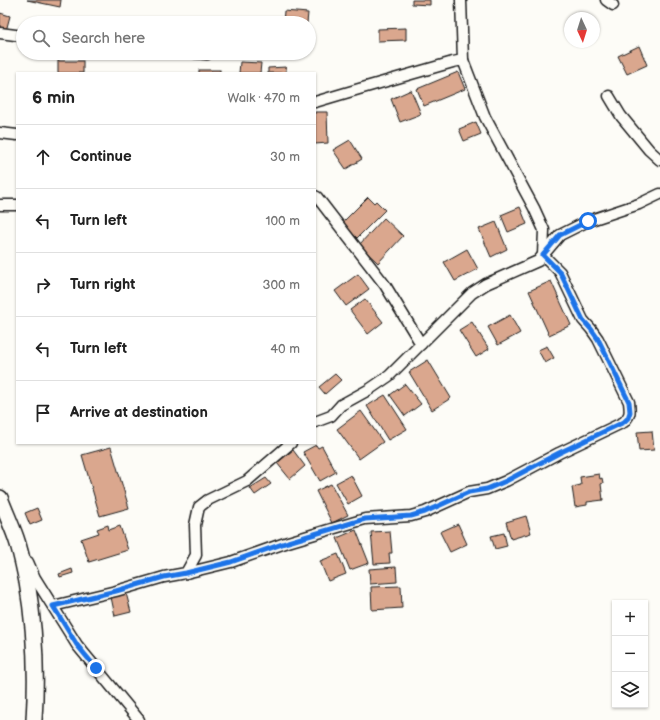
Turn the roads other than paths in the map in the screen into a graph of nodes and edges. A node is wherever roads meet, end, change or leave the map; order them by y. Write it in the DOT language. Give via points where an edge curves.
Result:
graph roads {
  1 [pos="462,0"];
  2 [pos="0,33"];
  3 [pos="16,35"];
  4 [pos="463,60"];
  5 [pos="609,96"];
  6 [pos="316,102"];
  7 [pos="0,134"];
  8 [pos="16,135"];
  9 [pos="660,160"];
  10 [pos="660,194"];
  11 [pos="316,196"];
  12 [pos="16,204"];
  13 [pos="0,205"];
  14 [pos="543,255"];
  15 [pos="421,344"];
  16 [pos="316,422"];
  17 [pos="290,444"];
  18 [pos="0,498"];
  19 [pos="16,538"];
  20 [pos="186,573"];
  21 [pos="53,606"];
  22 [pos="34,720"];
  23 [pos="139,720"];
  1 -- 4 [label="street"];
  2 -- 3 [label="street"];
  4 -- 6 [label="street"];
  4 -- 14 [label="street" via="485,117 544,230"];
  5 -- 9 [label="street" via="621,116"];
  7 -- 8 [label="street"];
  10 -- 14 [label="street" via="640,204 588,221 560,235"];
  11 -- 15 [label="street" via="385,285"];
  12 -- 13 [label="street"];
  14 -- 15 [label="street" via="538,261 472,293"];
  14 -- 20 [label="street" via="560,272 583,320 598,339 629,402 630,412 624,422 506,481 487,489 469,492 425,512 411,516 365,519 231,562"];
  15 -- 16 [label="street" via="389,376 341,405 331,416"];
  17 -- 20 [label="street" via="247,481 199,507 195,525 196,555"];
  18 -- 19 [label="main road"];
  19 -- 21 [label="street" via="35,578"];
  19 -- 22 [label="main road" via="29,595 34,633"];
  20 -- 21 [label="street"];
  21 -- 23 [label="street" via="77,645"];
}
